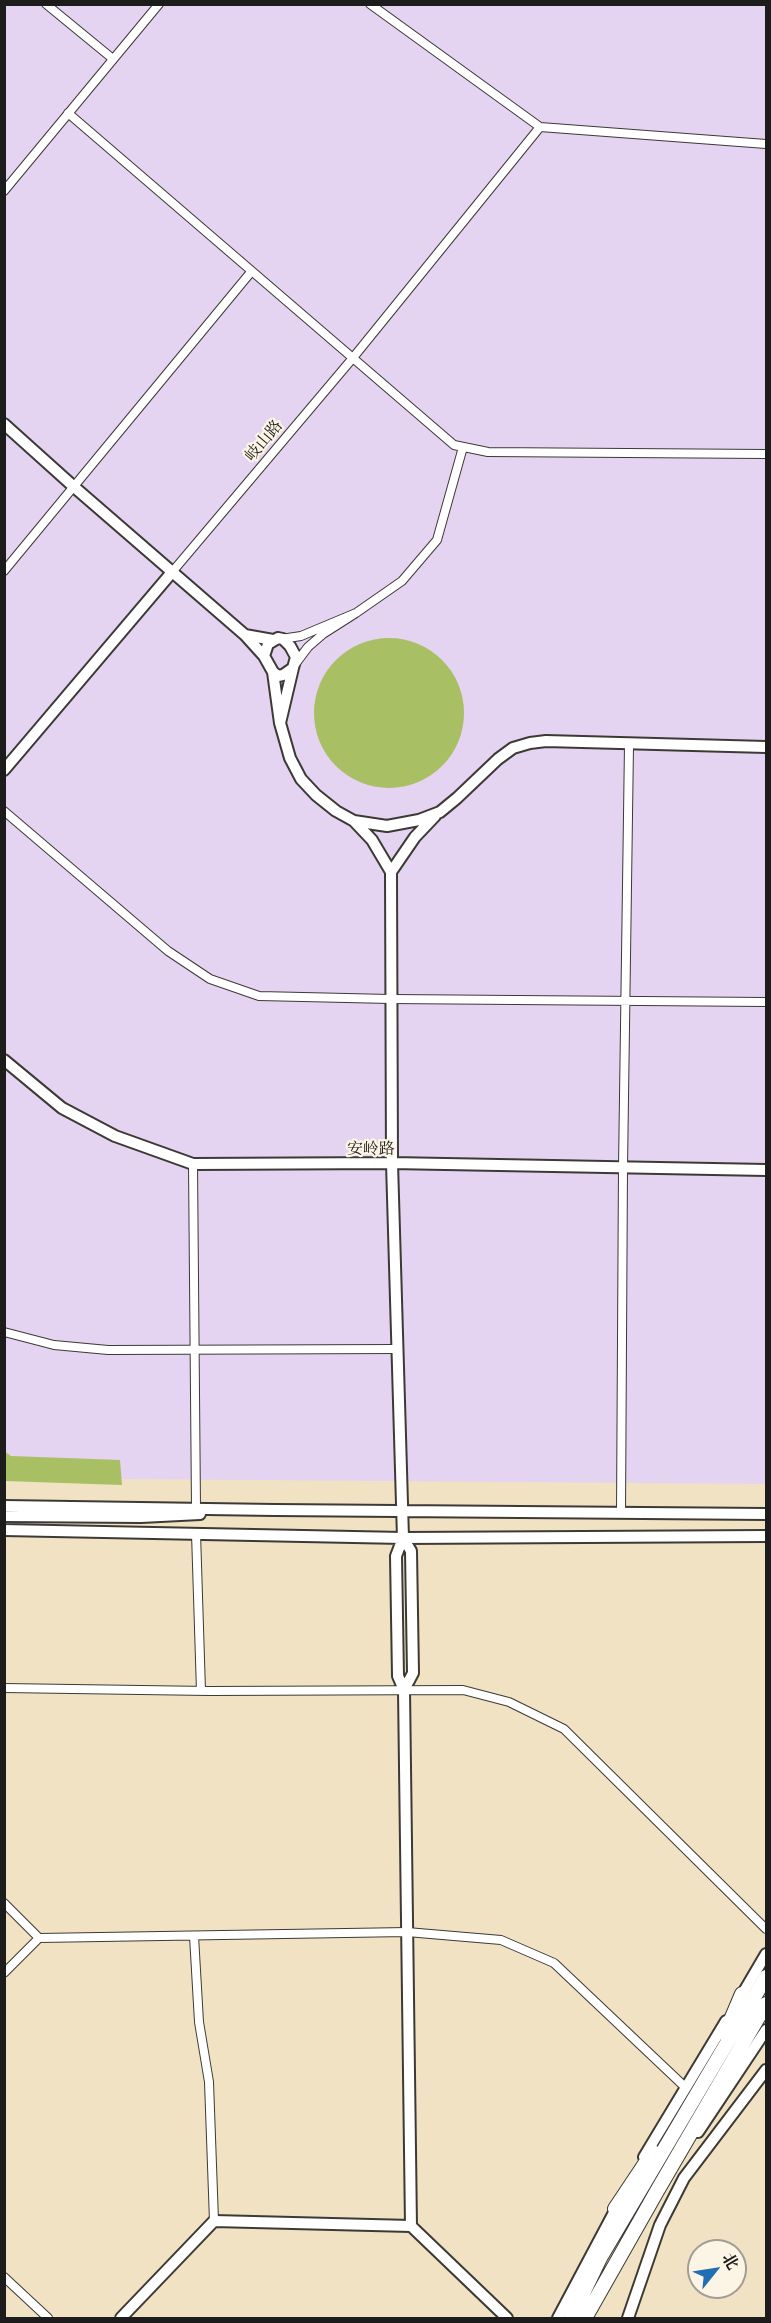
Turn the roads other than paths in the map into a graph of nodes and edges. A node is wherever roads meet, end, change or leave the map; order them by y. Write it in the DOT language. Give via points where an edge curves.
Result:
graph roads {
  1 [pos="46,4"];
  2 [pos="159,4"];
  3 [pos="370,4"];
  4 [pos="113,59"];
  5 [pos="68,113"];
  6 [pos="540,127"];
  7 [pos="766,144"];
  8 [pos="4,191"];
  9 [pos="251,272"];
  10 [pos="352,359"];
  11 [pos="4,423"];
  12 [pos="464,447"];
  13 [pos="766,454"];
  14 [pos="73,486"];
  15 [pos="4,571"];
  16 [pos="173,571"];
  17 [pos="356,614"];
  18 [pos="245,635"];
  19 [pos="277,639"];
  20 [pos="264,656"];
  21 [pos="294,665"];
  22 [pos="273,672"];
  23 [pos="280,723"];
  24 [pos="629,745"];
  25 [pos="766,747"];
  26 [pos="4,770"];
  27 [pos="4,811"];
  28 [pos="440,812"];
  29 [pos="354,821"];
  30 [pos="391,872"];
  31 [pos="390,999"];
  32 [pos="625,1001"];
  33 [pos="766,1002"];
  34 [pos="4,1060"];
  35 [pos="392,1163"];
  36 [pos="193,1164"];
  37 [pos="622,1167"];
  38 [pos="766,1170"];
  39 [pos="4,1332"];
  40 [pos="397,1349"];
  41 [pos="196,1350"];
  42 [pos="4,1506"];
  43 [pos="196,1508"];
  44 [pos="275,1510"];
  45 [pos="401,1511"];
  46 [pos="621,1513"];
  47 [pos="766,1514"];
  48 [pos="4,1515"];
  49 [pos="4,1530"];
  50 [pos="196,1533"];
  51 [pos="766,1536"];
  52 [pos="403,1538"];
  53 [pos="4,1688"];
  54 [pos="404,1690"];
  55 [pos="201,1691"];
  56 [pos="4,1903"];
  57 [pos="766,1929"];
  58 [pos="407,1932"];
  59 [pos="194,1935"];
  60 [pos="39,1938"];
  61 [pos="766,1954"];
  62 [pos="4,1973"];
  63 [pos="766,1977"];
  64 [pos="742,1994"];
  65 [pos="766,2004"];
  66 [pos="766,2030"];
  67 [pos="766,2070"];
  68 [pos="685,2087"];
  69 [pos="695,2098"];
  70 [pos="657,2191"];
  71 [pos="615,2209"];
  72 [pos="214,2221"];
  73 [pos="411,2226"];
  74 [pos="4,2277"];
  75 [pos="48,2319"];
  76 [pos="121,2319"];
  77 [pos="507,2319"];
  78 [pos="558,2319"];
  79 [pos="571,2319"];
  80 [pos="585,2319"];
  81 [pos="628,2319"];
  1 -- 4 [label="street"];
  2 -- 4 [label="street"];
  3 -- 6 [label="street"];
  4 -- 5 [label="street"];
  5 -- 8 [label="street"];
  5 -- 9 [label="street"];
  6 -- 7 [label="street"];
  6 -- 10 [label="street, 岐山路"];
  9 -- 10 [label="street"];
  9 -- 14 [label="street"];
  10 -- 12 [label="street" via="454,445"];
  10 -- 16 [label="street, 岐山路"];
  11 -- 14 [label="main road"];
  12 -- 13 [label="street" via="488,452"];
  12 -- 17 [label="street" via="437,540 402,581"];
  14 -- 15 [label="street"];
  14 -- 16 [label="main road"];
  16 -- 18 [label="main road"];
  16 -- 26 [label="main road, 岐山路"];
  17 -- 19 [label="street" via="301,636"];
  17 -- 21 [label="street" via="323,634"];
  18 -- 19 [label="main road"];
  18 -- 20 [label="main road"];
  19 -- 20 [label="main road" via="268,644"];
  19 -- 21 [label="main road" via="295,652"];
  20 -- 22 [label="main road"];
  21 -- 22 [label="main road" via="283,675"];
  21 -- 23 [label="main road"];
  22 -- 23 [label="main road"];
  23 -- 29 [label="main road" via="290,758 301,778 330,806"];
  24 -- 25 [label="main road"];
  24 -- 28 [label="main road" via="546,741 513,748"];
  24 -- 32 [label="street"];
  27 -- 31 [label="street" via="168,951 210,979 259,996"];
  28 -- 29 [label="main road" via="387,826"];
  28 -- 30 [label="main road" via="415,837"];
  29 -- 30 [label="main road" via="372,840"];
  30 -- 31 [label="main road"];
  31 -- 32 [label="street"];
  31 -- 35 [label="main road"];
  32 -- 33 [label="street"];
  32 -- 37 [label="street"];
  34 -- 36 [label="main road, 安岭路" via="62,1108 115,1136"];
  35 -- 36 [label="main road, 安岭路"];
  35 -- 37 [label="main road, 安岭路"];
  35 -- 40 [label="main road"];
  36 -- 41 [label="street"];
  37 -- 38 [label="main road, 安岭路"];
  37 -- 46 [label="street"];
  39 -- 41 [label="street" via="54,1345 108,1350"];
  40 -- 41 [label="street"];
  40 -- 45 [label="main road"];
  41 -- 43 [label="street"];
  42 -- 43 [label="main road"];
  43 -- 44 [label="main road"];
  44 -- 45 [label="main road"];
  44 -- 48 [label="main road" via="141,1517"];
  45 -- 46 [label="main road"];
  45 -- 52 [label="main road"];
  46 -- 47 [label="main road"];
  49 -- 50 [label="main road"];
  50 -- 52 [label="main road"];
  50 -- 55 [label="street"];
  51 -- 52 [label="main road"];
  52 -- 54 [label="main road" via="396,1556 398,1676"];
  53 -- 55 [label="street"];
  54 -- 55 [label="street"];
  54 -- 57 [label="street" via="463,1690 508,1702 564,1729"];
  54 -- 58 [label="main road"];
  56 -- 60 [label="street"];
  58 -- 59 [label="street"];
  58 -- 68 [label="street" via="501,1940 554,1963"];
  58 -- 73 [label="main road"];
  59 -- 60 [label="street"];
  59 -- 72 [label="street" via="209,2082"];
  60 -- 62 [label="street"];
  61 -- 64 [label="main road"];
  63 -- 69 [label="highway"];
  64 -- 68 [label="main road"];
  64 -- 69 [label="highway"];
  65 -- 70 [label="highway"];
  66 -- 70 [label="main road"];
  67 -- 81 [label="main road" via="684,2178 660,2225"];
  68 -- 71 [label="main road"];
  69 -- 71 [label="highway" via="662,2138"];
  69 -- 79 [label="highway" via="600,2258"];
  70 -- 80 [label="highway"];
  71 -- 78 [label="main road"];
  72 -- 73 [label="main road"];
  72 -- 76 [label="main road"];
  73 -- 77 [label="main road"];
  74 -- 75 [label="street"];
}
